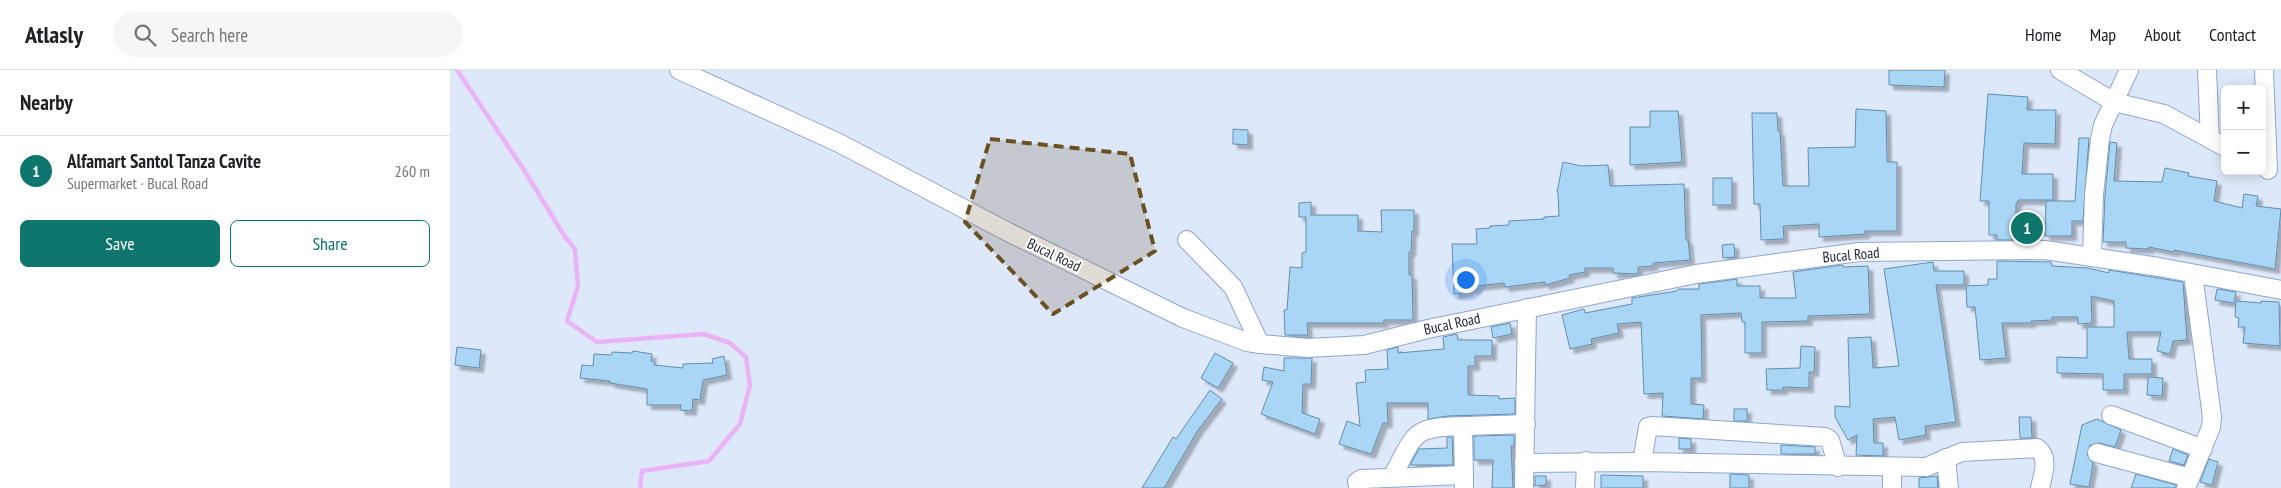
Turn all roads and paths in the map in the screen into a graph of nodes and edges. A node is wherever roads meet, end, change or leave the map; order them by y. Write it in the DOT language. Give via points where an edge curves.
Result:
graph roads {
  1 [pos="679,70"];
  2 [pos="2062,70"];
  3 [pos="2129,70"];
  4 [pos="2207,70"];
  5 [pos="2264,70"];
  6 [pos="2114,102"];
  7 [pos="2217,143"];
  8 [pos="2270,169"];
  9 [pos="1187,240"];
  10 [pos="2092,256"];
  11 [pos="2193,274"];
  12 [pos="2281,290"];
  13 [pos="1527,308"];
  14 [pos="1260,344"];
  15 [pos="2111,415"];
  16 [pos="1526,424"];
  17 [pos="1467,426"];
  18 [pos="2203,449"];
  19 [pos="2097,453"];
  20 [pos="1946,458"];
  21 [pos="1586,461"];
  22 [pos="1642,462"];
  23 [pos="1524,464"];
  24 [pos="1838,466"];
  25 [pos="1892,468"];
  26 [pos="1392,477"];
  27 [pos="1464,481"];
  28 [pos="2188,483"];
  29 [pos="1359,488"];
  30 [pos="1524,488"];
  31 [pos="1585,488"];
  32 [pos="1892,488"];
  33 [pos="1949,488"];
  34 [pos="2040,488"];
  1 -- 14 [label="street, Bucal Road" via="839,143 1008,232 1183,318"];
  2 -- 6 [label="street"];
  3 -- 6 [label="street"];
  4 -- 7 [label="street"];
  5 -- 8 [label="street"];
  6 -- 7 [label="street" via="2164,114"];
  6 -- 10 [label="street" via="2100,139"];
  9 -- 14 [label="street" via="1233,287"];
  10 -- 11 [label="street, Bucal Road"];
  10 -- 13 [label="street, Bucal Road" via="2045,250 1859,252 1696,274"];
  11 -- 12 [label="street, Bucal Road"];
  11 -- 18 [label="street" via="2212,417"];
  13 -- 14 [label="street, Bucal Road" via="1364,345 1308,348"];
  13 -- 16 [label="street"];
  15 -- 18 [label="street"];
  16 -- 17 [label="street"];
  16 -- 23 [label="street"];
  17 -- 26 [label="street" via="1437,426 1420,432 1409,444"];
  17 -- 27 [label="street" via="1463,433"];
  18 -- 28 [label="street"];
  19 -- 28 [label="street"];
  20 -- 25 [label="street" via="1926,468"];
  20 -- 33 [label="street"];
  20 -- 34 [label="street" via="1962,452 2037,448 2045,461"];
  21 -- 22 [label="street"];
  21 -- 23 [label="street"];
  21 -- 31 [label="street"];
  22 -- 24 [label="street"];
  22 -- 24 [label="street" via="1645,434 1652,426 1825,437 1830,440"];
  23 -- 30 [label="street"];
  24 -- 25 [label="street"];
  25 -- 32 [label="street"];
  26 -- 27 [label="street"];
  26 -- 29 [label="street" via="1361,479"];
}
